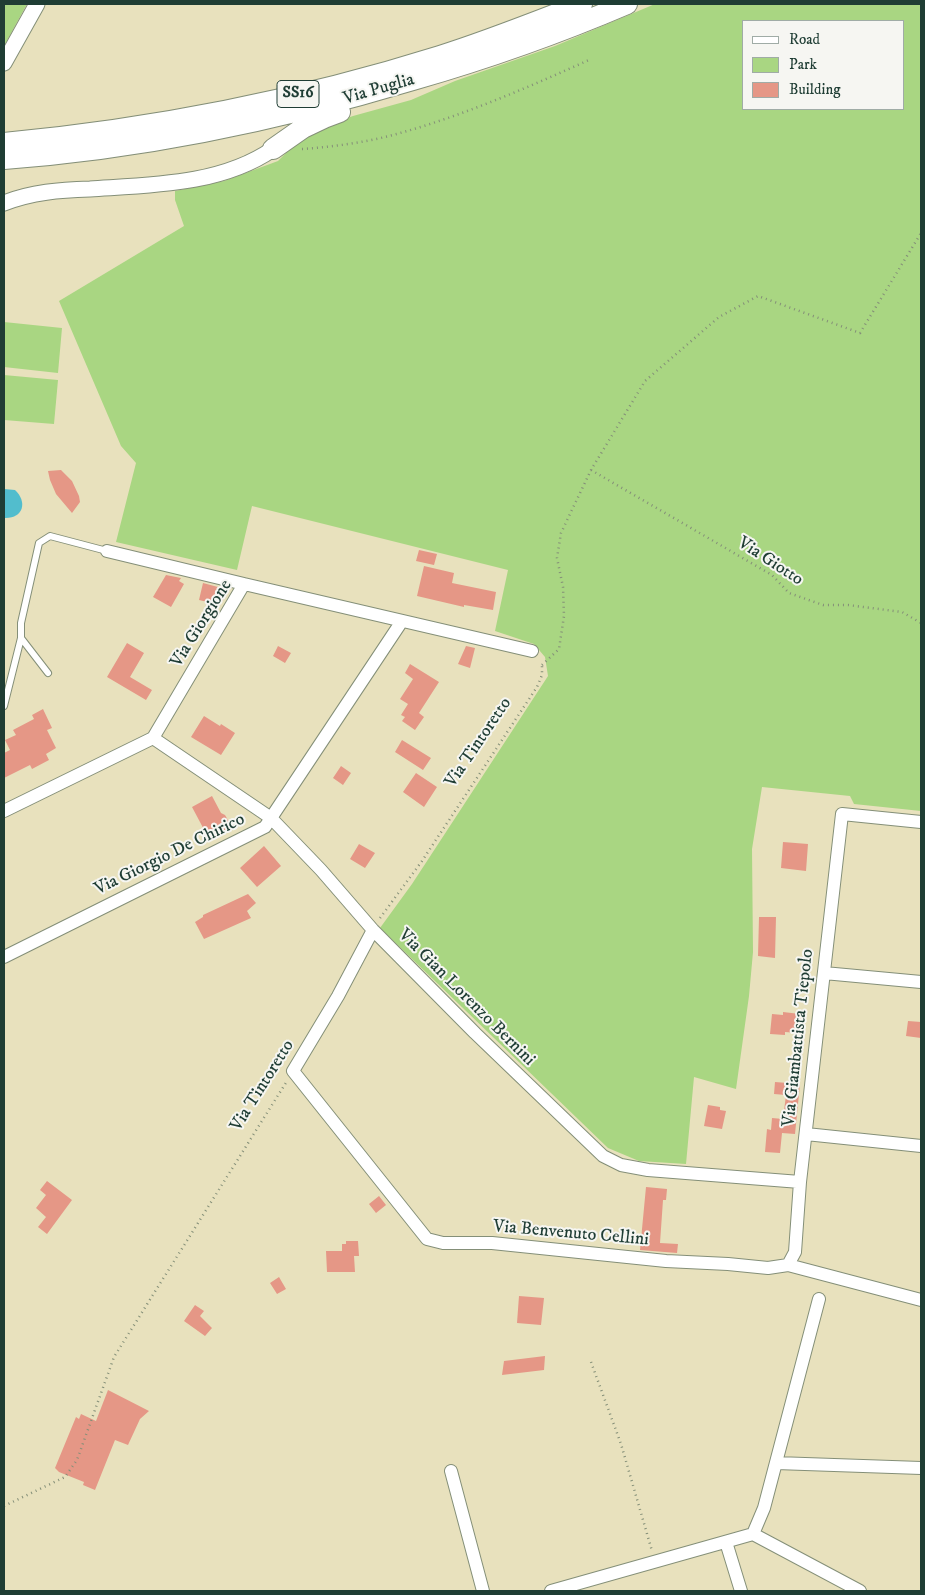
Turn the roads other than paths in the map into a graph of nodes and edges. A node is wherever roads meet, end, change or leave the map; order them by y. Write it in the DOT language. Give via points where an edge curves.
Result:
graph roads {
  1 [pos="37,4"];
  2 [pos="582,4"];
  3 [pos="627,4"];
  4 [pos="4,63"];
  5 [pos="446,70"];
  6 [pos="4,132"];
  7 [pos="103,132"];
  8 [pos="4,142"];
  9 [pos="273,149"];
  10 [pos="4,159"];
  11 [pos="4,203"];
  12 [pos="107,551"];
  13 [pos="244,584"];
  14 [pos="402,621"];
  15 [pos="21,638"];
  16 [pos="532,651"];
  17 [pos="48,673"];
  18 [pos="4,706"];
  19 [pos="153,738"];
  20 [pos="4,811"];
  21 [pos="271,818"];
  22 [pos="921,822"];
  23 [pos="373,930"];
  24 [pos="4,957"];
  25 [pos="824,973"];
  26 [pos="921,982"];
  27 [pos="293,1071"];
  28 [pos="806,1134"];
  29 [pos="921,1146"];
  30 [pos="800,1182"];
  31 [pos="788,1265"];
  32 [pos="819,1299"];
  33 [pos="921,1300"];
  34 [pos="776,1463"];
  35 [pos="921,1468"];
  36 [pos="451,1471"];
  37 [pos="753,1534"];
  38 [pos="726,1542"];
  39 [pos="483,1591"];
  40 [pos="551,1591"];
  41 [pos="741,1591"];
  42 [pos="860,1591"];
  1 -- 4 [label="street"];
  2 -- 7 [label="highway, Via Puglia / SS16" via="442,56 364,78 207,114"];
  3 -- 5 [label="highway, Via Puglia / SS16" via="523,46"];
  5 -- 9 [label="highway" via="428,83 324,118"];
  5 -- 10 [label="highway, Via Puglia / SS16" via="368,94 210,131 60,155"];
  6 -- 7 [label="highway" via="92,126"];
  7 -- 8 [label="highway, Via Puglia / SS16"];
  9 -- 11 [label="street" via="248,163 199,178 152,185 58,190 21,196"];
  12 -- 13 [label="street"];
  12 -- 15 [label="lane" via="50,536 39,543 21,623"];
  13 -- 14 [label="street, Via Giorgione"];
  13 -- 19 [label="street, Via Giorgione"];
  14 -- 16 [label="street, Via Giorgione"];
  14 -- 21 [label="street, Via Giorgio De Chirico"];
  15 -- 17 [label="lane"];
  15 -- 18 [label="lane"];
  19 -- 20 [label="street"];
  19 -- 21 [label="street, Via Gian Lorenzo Bernini"];
  21 -- 23 [label="street, Via Gian Lorenzo Bernini"];
  21 -- 24 [label="street, Via Giorgio De Chirico" via="265,827"];
  22 -- 25 [label="street, Via Giambattista Tiepolo" via="842,814"];
  23 -- 27 [label="street, Via Tintoretto"];
  23 -- 30 [label="street, Via Gian Lorenzo Bernini" via="603,1156 621,1165 648,1170"];
  25 -- 26 [label="street"];
  25 -- 28 [label="street, Via Giambattista Tiepolo"];
  27 -- 31 [label="street, Via Benvenuto Cellini" via="426,1239 443,1243 492,1243 768,1268"];
  28 -- 29 [label="street"];
  28 -- 30 [label="street, Via Giambattista Tiepolo"];
  30 -- 31 [label="street, Via Giambattista Tiepolo" via="795,1252"];
  31 -- 33 [label="street, Via Benvenuto Cellini"];
  32 -- 34 [label="street"];
  34 -- 35 [label="street"];
  34 -- 37 [label="street"];
  36 -- 39 [label="street"];
  37 -- 38 [label="street"];
  37 -- 42 [label="street"];
  38 -- 40 [label="street"];
  38 -- 41 [label="street"];
}
